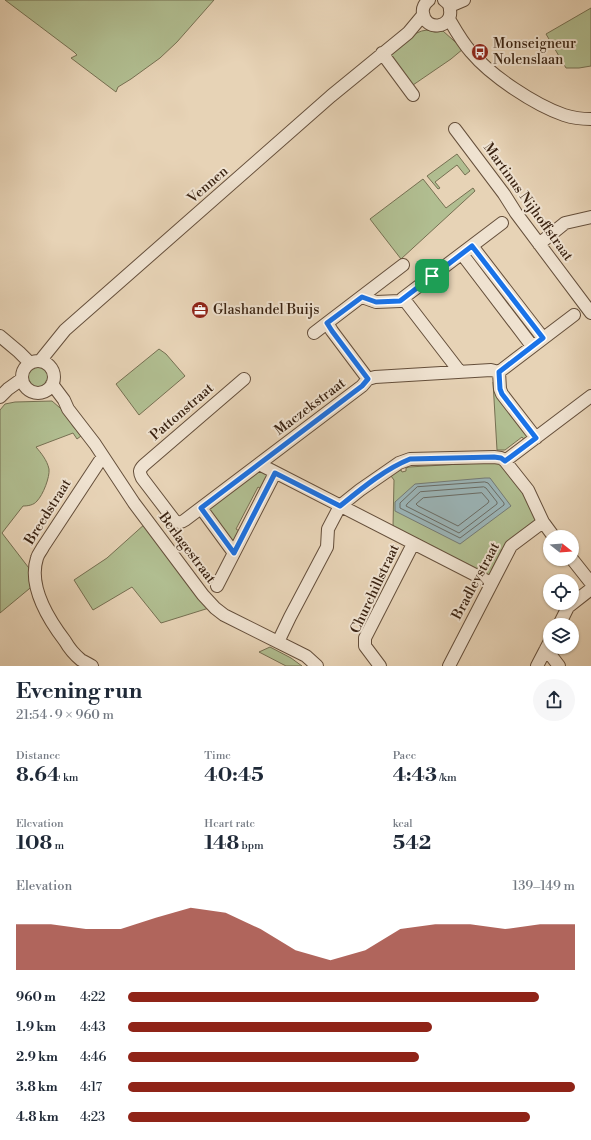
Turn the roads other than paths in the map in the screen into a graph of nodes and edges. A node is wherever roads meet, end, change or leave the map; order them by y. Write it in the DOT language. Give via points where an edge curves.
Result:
graph roads {
  1 [pos="429,0"];
  2 [pos="464,0"];
  3 [pos="447,3"];
  4 [pos="436,21"];
  5 [pos="382,53"];
  6 [pos="413,95"];
  7 [pos="591,119"];
  8 [pos="455,129"];
  9 [pos="591,217"];
  10 [pos="502,223"];
  11 [pos="539,244"];
  12 [pos="472,246"];
  13 [pos="462,254"];
  14 [pos="403,265"];
  15 [pos="362,297"];
  16 [pos="403,298"];
  17 [pos="591,313"];
  18 [pos="574,315"];
  19 [pos="327,323"];
  20 [pos="314,333"];
  21 [pos="0,336"];
  22 [pos="543,338"];
  23 [pos="56,341"];
  24 [pos="532,346"];
  25 [pos="35,362"];
  26 [pos="51,368"];
  27 [pos="460,372"];
  28 [pos="499,372"];
  29 [pos="244,379"];
  30 [pos="368,379"];
  31 [pos="25,383"];
  32 [pos="48,388"];
  33 [pos="591,396"];
  34 [pos="0,398"];
  35 [pos="536,438"];
  36 [pos="103,456"];
  37 [pos="505,461"];
  38 [pos="259,464"];
  39 [pos="140,469"];
  40 [pos="275,473"];
  41 [pos="340,506"];
  42 [pos="201,508"];
  43 [pos="543,522"];
  44 [pos="549,530"];
  45 [pos="413,544"];
  46 [pos="234,553"];
  47 [pos="578,566"];
  48 [pos="491,583"];
  49 [pos="591,583"];
  50 [pos="217,586"];
  51 [pos="591,589"];
  52 [pos="562,618"];
  53 [pos="278,642"];
  54 [pos="543,654"];
  55 [pos="553,654"];
  56 [pos="92,666"];
  57 [pos="317,666"];
  58 [pos="380,666"];
  59 [pos="448,666"];
  60 [pos="537,666"];
  61 [pos="559,666"];
  1 -- 4 [label="street, Vennen" via="424,6"];
  2 -- 3 [label="street"];
  3 -- 4 [label="street" via="451,14"];
  4 -- 5 [label="street, Vennen" via="408,33"];
  4 -- 7 [label="street" via="459,37 491,71 526,96 565,115"];
  5 -- 6 [label="street"];
  5 -- 23 [label="street, Vennen" via="65,330"];
  8 -- 11 [label="street, Martinus Nijhoffstraat"];
  9 -- 11 [label="street" via="565,223"];
  10 -- 12 [label="street"];
  11 -- 17 [label="street, Martinus Nijhoffstraat"];
  12 -- 13 [label="street"];
  12 -- 22 [label="street"];
  13 -- 16 [label="street"];
  13 -- 24 [label="street"];
  14 -- 15 [label="street"];
  15 -- 16 [label="street" via="376,302 400,301"];
  15 -- 19 [label="street"];
  16 -- 27 [label="street"];
  18 -- 22 [label="street"];
  19 -- 20 [label="street"];
  19 -- 30 [label="street"];
  21 -- 25 [label="street"];
  22 -- 24 [label="street"];
  23 -- 25 [label="street, Vennen"];
  23 -- 26 [label="street, Vennen"];
  24 -- 28 [label="street"];
  25 -- 26 [label="street" via="44,362"];
  25 -- 31 [label="street" via="25,367"];
  26 -- 32 [label="street" via="54,376"];
  27 -- 28 [label="street"];
  27 -- 30 [label="street"];
  28 -- 35 [label="street" via="502,394"];
  29 -- 39 [label="street, Pattonstraat"];
  30 -- 38 [label="street, Maczekstraat"];
  31 -- 32 [label="street" via="36,392"];
  31 -- 34 [label="street" via="8,389"];
  32 -- 36 [label="street, Berlagestraat" via="64,400"];
  33 -- 35 [label="street"];
  35 -- 37 [label="street"];
  36 -- 53 [label="street, Berlagestraat" via="134,503 214,608"];
  36 -- 56 [label="street, Breedstraat" via="43,547 37,558 35,575 37,588 53,626 81,660"];
  37 -- 41 [label="street" via="494,457 410,459 399,463"];
  37 -- 43 [label="street" via="528,490"];
  38 -- 40 [label="street"];
  38 -- 42 [label="street, Maczekstraat"];
  39 -- 42 [label="street, Maczekstraat" via="142,478 174,520 182,522"];
  40 -- 41 [label="street"];
  40 -- 46 [label="street"];
  41 -- 45 [label="street"];
  41 -- 53 [label="street" via="328,529 326,548"];
  42 -- 46 [label="street"];
  43 -- 44 [label="street"];
  43 -- 48 [label="street, Bradleystraat" via="511,546"];
  45 -- 48 [label="street"];
  45 -- 58 [label="street, Churchillstraat" via="365,638 365,646"];
  46 -- 50 [label="street"];
  47 -- 49 [label="street"];
  48 -- 59 [label="street, Bradleystraat"];
  51 -- 52 [label="street" via="568,607"];
  53 -- 57 [label="street, Berlagestraat" via="306,656"];
  54 -- 60 [label="street"];
  55 -- 61 [label="street"];
}
